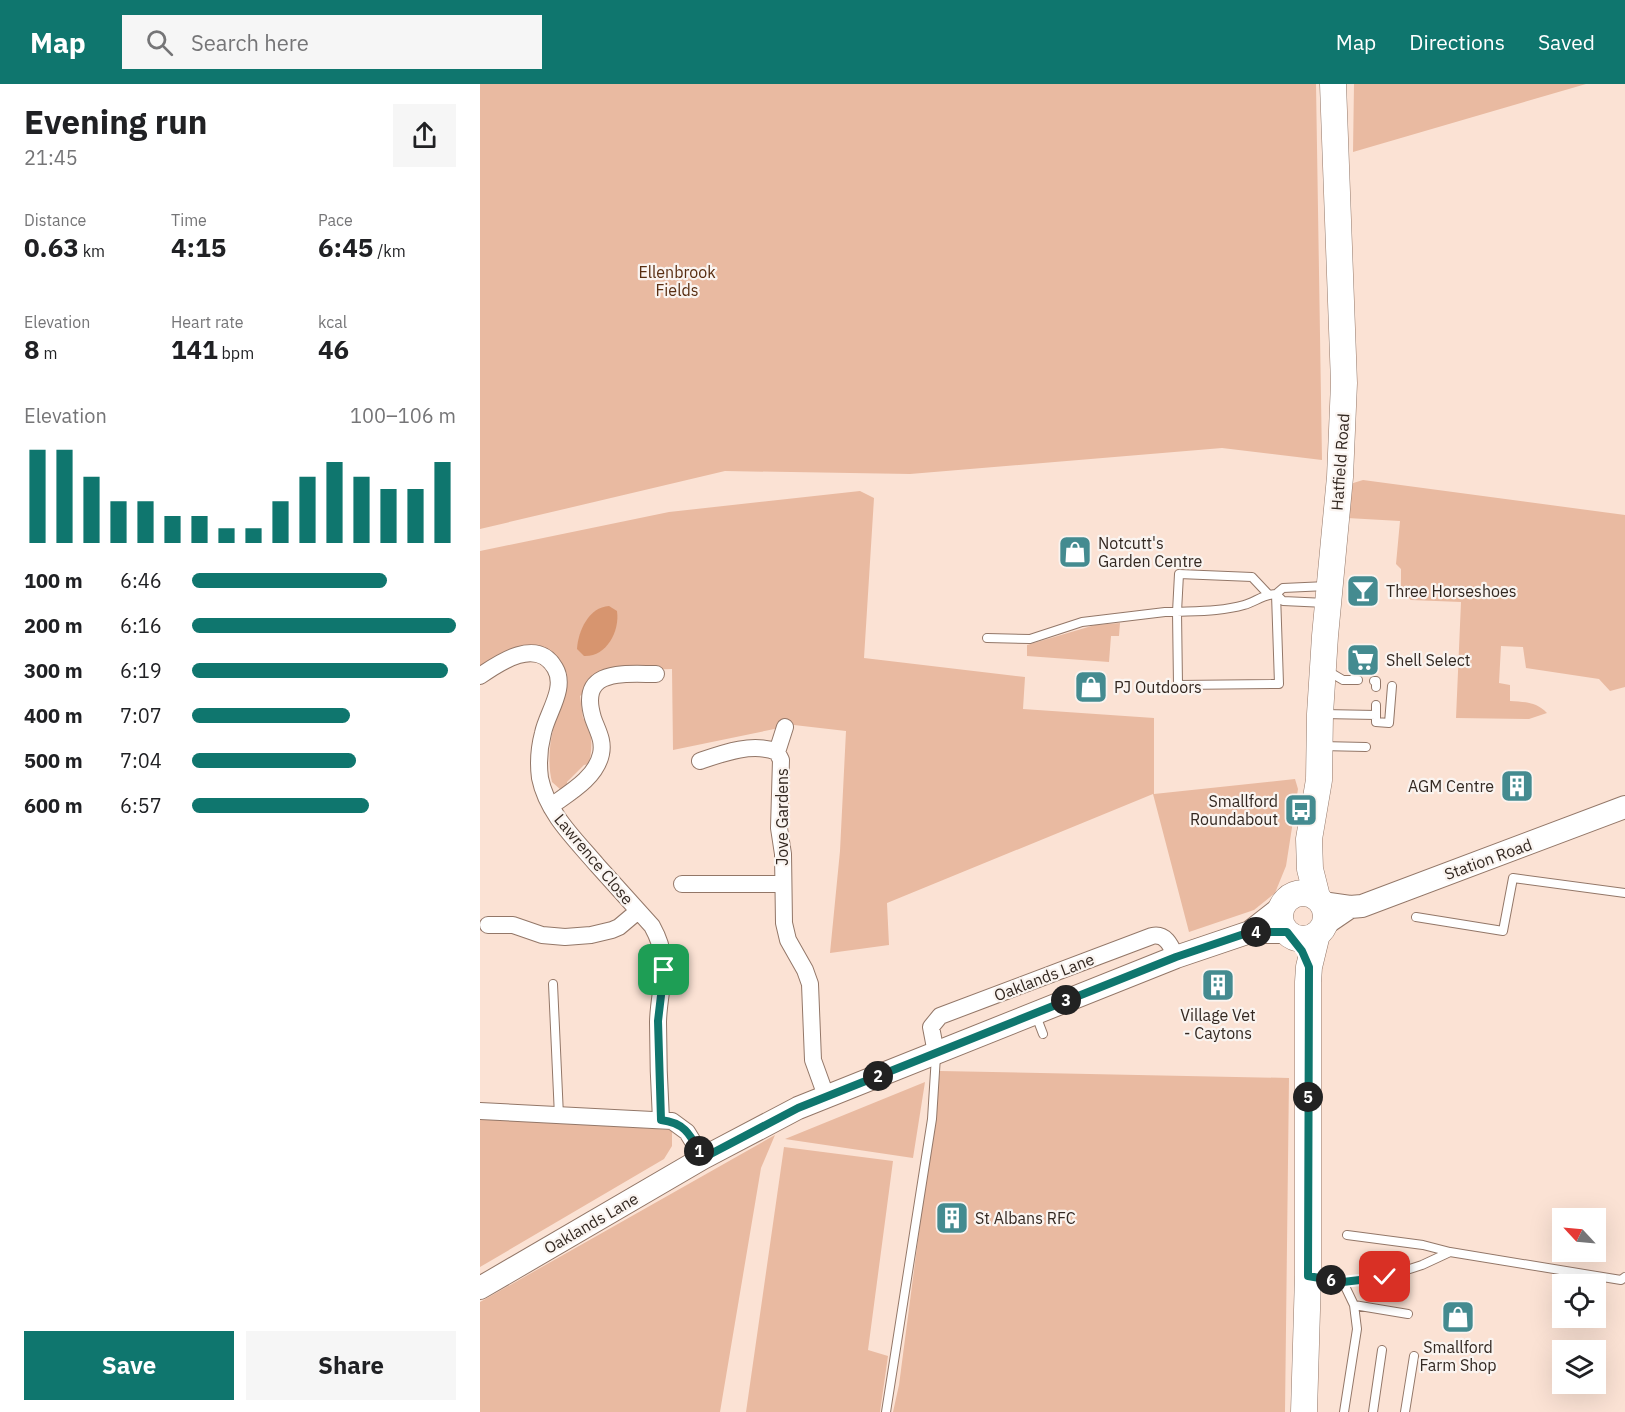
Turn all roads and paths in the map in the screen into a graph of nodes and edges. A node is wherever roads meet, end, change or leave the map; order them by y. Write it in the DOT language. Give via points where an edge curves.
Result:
graph roads {
  1 [pos="1333,84"];
  2 [pos="1272,594"];
  3 [pos="1329,595"];
  4 [pos="1177,612"];
  5 [pos="987,638"];
  6 [pos="1323,668"];
  7 [pos="656,674"];
  8 [pos="480,676"];
  9 [pos="1352,682"];
  10 [pos="1392,686"];
  11 [pos="1348,704"];
  12 [pos="1361,705"];
  13 [pos="1376,705"];
  14 [pos="1320,714"];
  15 [pos="1347,714"];
  16 [pos="1361,715"];
  17 [pos="1376,716"];
  18 [pos="785,727"];
  19 [pos="1320,746"];
  20 [pos="1366,747"];
  21 [pos="777,752"];
  22 [pos="700,761"];
  23 [pos="551,806"];
  24 [pos="1625,807"];
  25 [pos="1309,839"];
  26 [pos="682,884"];
  27 [pos="782,884"];
  28 [pos="1625,893"];
  29 [pos="1285,903"];
  30 [pos="638,911"];
  31 [pos="1320,915"];
  32 [pos="1416,917"];
  33 [pos="489,925"];
  34 [pos="1250,932"];
  35 [pos="1288,933"];
  36 [pos="1176,957"];
  37 [pos="1309,967"];
  38 [pos="553,984"];
  39 [pos="936,1053"];
  40 [pos="826,1096"];
  41 [pos="480,1112"];
  42 [pos="560,1116"];
  43 [pos="661,1120"];
  44 [pos="703,1158"];
  45 [pos="1347,1234"];
  46 [pos="1450,1252"];
  47 [pos="1308,1276"];
  48 [pos="1625,1277"];
  49 [pos="1343,1282"];
  50 [pos="480,1288"];
  51 [pos="1354,1305"];
  52 [pos="1408,1314"];
  53 [pos="1382,1350"];
  54 [pos="1414,1356"];
  55 [pos="886,1412"];
  56 [pos="1304,1412"];
  57 [pos="1344,1412"];
  58 [pos="1373,1412"];
  59 [pos="1405,1412"];
  1 -- 3 [label="main road, Hatfield Road" via="1344,383"];
  2 -- 3 [label="lane" via="1283,588"];
  2 -- 3 [label="lane" via="1283,601"];
  2 -- 4 [label="lane" via="1245,605"];
  2 -- 4 [label="lane" via="1252,577 1179,574"];
  2 -- 4 [label="lane" via="1279,684 1178,686"];
  3 -- 6 [label="main road, Hatfield Road"];
  4 -- 5 [label="lane" via="1082,622 1030,639"];
  6 -- 9 [label="lane"];
  6 -- 14 [label="main road, Hatfield Road"];
  7 -- 23 [label="street, Lawrence Close" via="611,675 598,682 591,704 602,741 601,756 585,781"];
  8 -- 23 [label="street, Lawrence Close" via="522,653 544,657 556,669 559,687 543,731 539,757 541,780"];
  10 -- 17 [label="lane" via="1389,723 1376,722"];
  11 -- 15 [label="lane"];
  12 -- 16 [label="lane"];
  13 -- 17 [label="lane"];
  14 -- 15 [label="lane"];
  14 -- 19 [label="main road, Hatfield Road"];
  15 -- 16 [label="lane"];
  16 -- 17 [label="lane"];
  18 -- 21 [label="street, Jove Gardens"];
  19 -- 20 [label="lane"];
  19 -- 25 [label="main road, Hatfield Road" via="1319,780"];
  21 -- 22 [label="street, Jove Gardens" via="751,748"];
  21 -- 27 [label="street, Jove Gardens" via="783,764 779,828"];
  23 -- 30 [label="street, Lawrence Close"];
  24 -- 31 [label="street, Station Road" via="1362,906"];
  25 -- 29 [label="main road, Hatfield Road"];
  25 -- 31 [label="main road, Hatfield Road" via="1310,869"];
  26 -- 27 [label="street, Jove Gardens"];
  27 -- 40 [label="street, Jove Gardens" via="786,932 810,984 813,1060"];
  28 -- 32 [label="lane" via="1513,878 1503,931"];
  29 -- 31 [label="main road" via="1303,893"];
  29 -- 34 [label="street, Oaklands Lane"];
  29 -- 35 [label="main road" via="1281,920"];
  30 -- 33 [label="street, Lawrence Close" via="619,927 591,935 542,935 513,925"];
  30 -- 43 [label="street, Lawrence Close" via="652,926 664,957 658,1021"];
  31 -- 35 [label="main road" via="1304,939"];
  31 -- 37 [label="main road, Hatfield Road"];
  34 -- 35 [label="street, Oaklands Lane"];
  34 -- 36 [label="street, Oaklands Lane"];
  35 -- 37 [label="main road, Hatfield Road"];
  36 -- 39 [label="street, Oaklands Lane" via="1039,1023"];
  36 -- 39 [label="street, Oaklands Lane" via="1169,942 1157,935 940,1016 931,1028"];
  37 -- 47 [label="main road, Hatfield Road"];
  38 -- 42 [label="lane"];
  39 -- 40 [label="street, Oaklands Lane"];
  39 -- 55 [label="lane" via="932,1119"];
  40 -- 44 [label="street, Oaklands Lane"];
  41 -- 42 [label="street"];
  42 -- 43 [label="street"];
  43 -- 44 [label="street" via="684,1128"];
  44 -- 50 [label="street, Oaklands Lane"];
  45 -- 46 [label="lane"];
  46 -- 48 [label="lane" via="1622,1280"];
  46 -- 49 [label="lane" via="1385,1277"];
  47 -- 49 [label="lane"];
  47 -- 56 [label="main road, Hatfield Road"];
  49 -- 51 [label="lane"];
  51 -- 52 [label="lane"];
  51 -- 57 [label="lane" via="1357,1329"];
  53 -- 58 [label="lane"];
  54 -- 59 [label="lane"];
}
